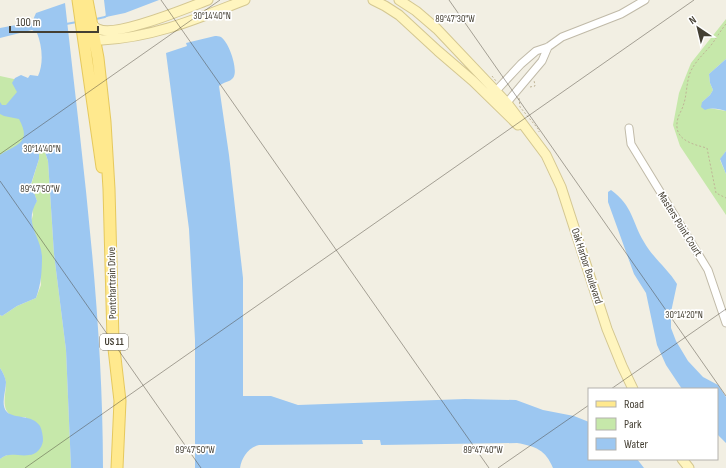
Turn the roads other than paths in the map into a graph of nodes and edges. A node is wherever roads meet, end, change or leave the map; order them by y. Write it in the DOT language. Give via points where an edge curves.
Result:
graph roads {
  1 [pos="78,0"];
  2 [pos="82,0"];
  3 [pos="86,0"];
  4 [pos="208,0"];
  5 [pos="245,0"];
  6 [pos="373,0"];
  7 [pos="399,0"];
  8 [pos="645,0"];
  9 [pos="91,23"];
  10 [pos="139,25"];
  11 [pos="142,35"];
  12 [pos="93,36"];
  13 [pos="116,39"];
  14 [pos="548,47"];
  15 [pos="98,58"];
  16 [pos="493,95"];
  17 [pos="504,106"];
  18 [pos="629,128"];
  19 [pos="109,217"];
  20 [pos="726,323"];
  21 [pos="633,388"];
  22 [pos="683,460"];
  23 [pos="117,468"];
  24 [pos="689,468"];
  1 -- 19 [label="main road, Pontchartrain Drive / US 11"];
  2 -- 12 [label="street" via="86,28"];
  3 -- 9 [label="main road, Pontchartrain Drive / US 11"];
  4 -- 10 [label="street"];
  5 -- 11 [label="street" via="166,30"];
  6 -- 16 [label="street, Oak Harbor Boulevard" via="400,15"];
  7 -- 16 [label="street, Oak Harbor Boulevard" via="437,29"];
  8 -- 14 [label="street" via="620,14 562,37"];
  9 -- 10 [label="street" via="103,31"];
  9 -- 12 [label="main road, Pontchartrain Drive / US 11"];
  10 -- 11 [label="street"];
  11 -- 13 [label="street"];
  12 -- 13 [label="street" via="102,40"];
  12 -- 15 [label="main road, Pontchartrain Drive / US 11"];
  13 -- 15 [label="street" via="100,47"];
  14 -- 16 [label="street" via="531,55"];
  14 -- 17 [label="street" via="542,61"];
  15 -- 19 [label="main road, Pontchartrain Drive / US 11" via="105,122"];
  16 -- 17 [label="street, Oak Harbor Boulevard"];
  17 -- 21 [label="street, Oak Harbor Boulevard" via="546,155 561,188 607,329"];
  18 -- 20 [label="street, Masters Point Court" via="631,144 708,270"];
  19 -- 23 [label="main road, Pontchartrain Drive / US 11" via="113,340 120,401"];
  22 -- 24 [label="street"];
}
